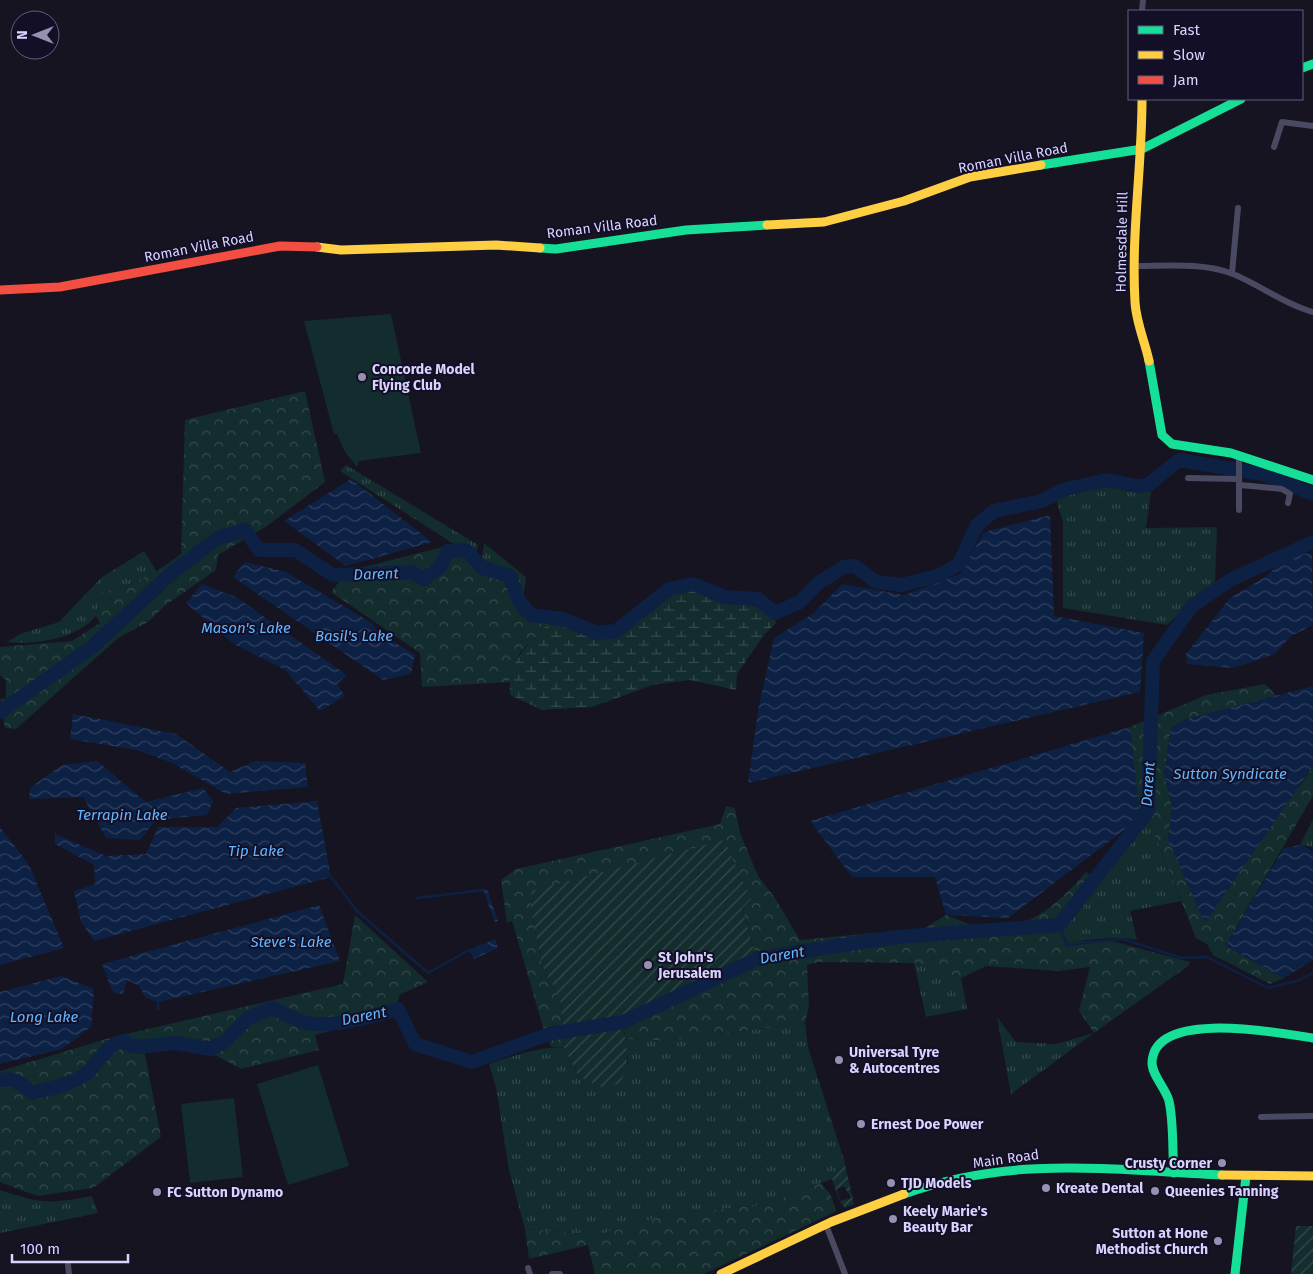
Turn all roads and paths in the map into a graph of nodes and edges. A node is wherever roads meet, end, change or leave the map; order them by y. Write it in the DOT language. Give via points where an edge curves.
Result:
graph roads {
  1 [pos="1142,100"];
  2 [pos="1239,100"];
  3 [pos="1313,126"];
  4 [pos="1274,147"];
  5 [pos="1142,149"];
  6 [pos="1238,208"];
  7 [pos="1134,266"];
  8 [pos="1232,274"];
  9 [pos="0,290"];
  10 [pos="1313,312"];
  11 [pos="1239,458"];
  12 [pos="1188,478"];
  13 [pos="1239,479"];
  14 [pos="1313,480"];
  15 [pos="1288,503"];
  16 [pos="1239,510"];
  17 [pos="1313,1038"];
  18 [pos="1313,1116"];
  19 [pos="1260,1117"];
  20 [pos="1174,1173"];
  21 [pos="1246,1176"];
  22 [pos="1313,1176"];
  23 [pos="826,1225"];
  24 [pos="68,1265"];
  25 [pos="735,1271"];
  26 [pos="69,1274"];
  27 [pos="552,1274"];
  28 [pos="560,1274"];
  29 [pos="721,1274"];
  30 [pos="845,1274"];
  31 [pos="1236,1274"];
  1 -- 5 [label="street, Holmesdale Hill"];
  2 -- 5 [label="street, Roman Villa Road"];
  3 -- 4 [label="street" via="1282,122"];
  5 -- 7 [label="street, Holmesdale Hill" via="1134,221"];
  5 -- 9 [label="street, Roman Villa Road" via="970,177 904,201 824,222 686,230 556,248 496,245 341,250 280,246 60,287"];
  6 -- 8 [label="street"];
  7 -- 8 [label="street" via="1196,267"];
  7 -- 11 [label="street, Holmesdale Hill" via="1135,304 1162,436 1167,442"];
  8 -- 10 [label="street"];
  11 -- 13 [label="street"];
  11 -- 14 [label="street"];
  12 -- 13 [label="street"];
  13 -- 15 [label="street" via="1282,489 1290,494"];
  13 -- 16 [label="street"];
  17 -- 20 [label="street" via="1254,1028 1213,1028 1178,1033 1157,1045 1151,1058 1169,1100"];
  18 -- 19 [label="street"];
  20 -- 21 [label="street, Main Road"];
  20 -- 23 [label="street, Main Road" via="1050,1167 1001,1171 915,1191"];
  21 -- 22 [label="street, Main Road"];
  21 -- 31 [label="street"];
  23 -- 25 [label="street, Main Road"];
  23 -- 30 [label="street"];
  24 -- 26 [label="street"];
  25 -- 29 [label="street, Main Road"];
  27 -- 28 [label="street"];
}
